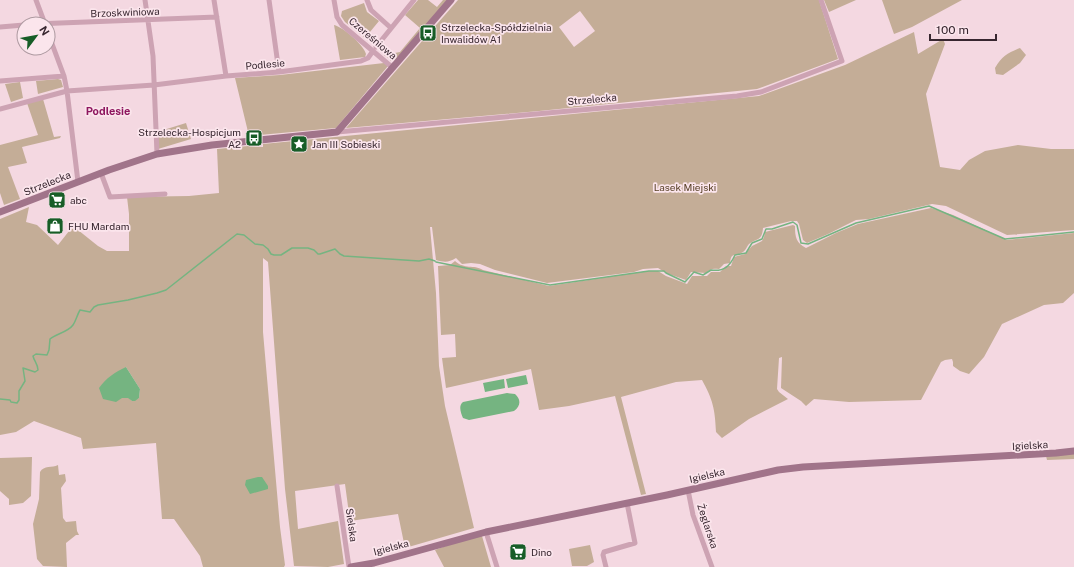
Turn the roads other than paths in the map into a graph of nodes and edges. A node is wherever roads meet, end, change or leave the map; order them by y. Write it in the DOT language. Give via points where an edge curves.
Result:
graph roads {
  1 [pos="36,0"];
  2 [pos="145,0"];
  3 [pos="214,0"];
  4 [pos="269,0"];
  5 [pos="334,0"];
  6 [pos="367,0"];
  7 [pos="414,0"];
  8 [pos="452,0"];
  9 [pos="821,0"];
  10 [pos="42,16"];
  11 [pos="217,17"];
  12 [pos="148,20"];
  13 [pos="56,24"];
  14 [pos="16,26"];
  15 [pos="0,27"];
  16 [pos="391,28"];
  17 [pos="374,49"];
  18 [pos="56,54"];
  19 [pos="394,68"];
  20 [pos="280,72"];
  21 [pos="64,76"];
  22 [pos="226,76"];
  23 [pos="0,81"];
  24 [pos="154,85"];
  25 [pos="67,91"];
  26 [pos="0,109"];
  27 [pos="337,132"];
  28 [pos="157,154"];
  29 [pos="101,173"];
  30 [pos="78,182"];
  31 [pos="165,194"];
  32 [pos="0,212"];
  33 [pos="1074,451"];
  34 [pos="337,486"];
  35 [pos="688,490"];
  36 [pos="626,503"];
  37 [pos="486,532"];
  38 [pos="368,565"];
  39 [pos="350,567"];
  40 [pos="497,567"];
  41 [pos="606,567"];
  42 [pos="712,567"];
  1 -- 10 [label="street"];
  2 -- 12 [label="street"];
  3 -- 11 [label="street"];
  4 -- 20 [label="street"];
  5 -- 17 [label="street, Czereśniowa" via="339,21"];
  6 -- 16 [label="street" via="371,10"];
  7 -- 16 [label="street, Podlesie"];
  8 -- 19 [label="street"];
  9 -- 27 [label="street, Strzelecka" via="842,61 761,92 677,102"];
  11 -- 12 [label="street, Brzoskwiniowa"];
  11 -- 22 [label="street"];
  12 -- 13 [label="street, Brzoskwiniowa"];
  12 -- 24 [label="street"];
  14 -- 15 [label="street"];
  16 -- 17 [label="street, Podlesie"];
  17 -- 19 [label="street, Czereśniowa"];
  17 -- 20 [label="street, Podlesie" via="368,58 361,61"];
  18 -- 21 [label="street"];
  19 -- 27 [label="street"];
  20 -- 22 [label="street, Podlesie"];
  21 -- 23 [label="street"];
  21 -- 25 [label="street"];
  22 -- 24 [label="street, Podlesie"];
  24 -- 25 [label="street, Podlesie"];
  24 -- 28 [label="street"];
  25 -- 26 [label="street, Podlesie"];
  25 -- 30 [label="street"];
  27 -- 28 [label="street, Strzelecka" via="212,145"];
  28 -- 29 [label="street, Strzelecka"];
  29 -- 30 [label="street, Strzelecka"];
  29 -- 31 [label="street" via="110,197"];
  30 -- 32 [label="street, Strzelecka"];
  33 -- 35 [label="street, Igielska" via="791,468"];
  34 -- 39 [label="street, Sielska"];
  35 -- 36 [label="street, Igielska"];
  35 -- 42 [label="street, Żeglarska" via="693,516"];
  36 -- 37 [label="street, Igielska"];
  36 -- 41 [label="street" via="635,543 604,552"];
  37 -- 38 [label="street, Igielska"];
  37 -- 40 [label="street"];
  38 -- 39 [label="street, Igielska"];
}
